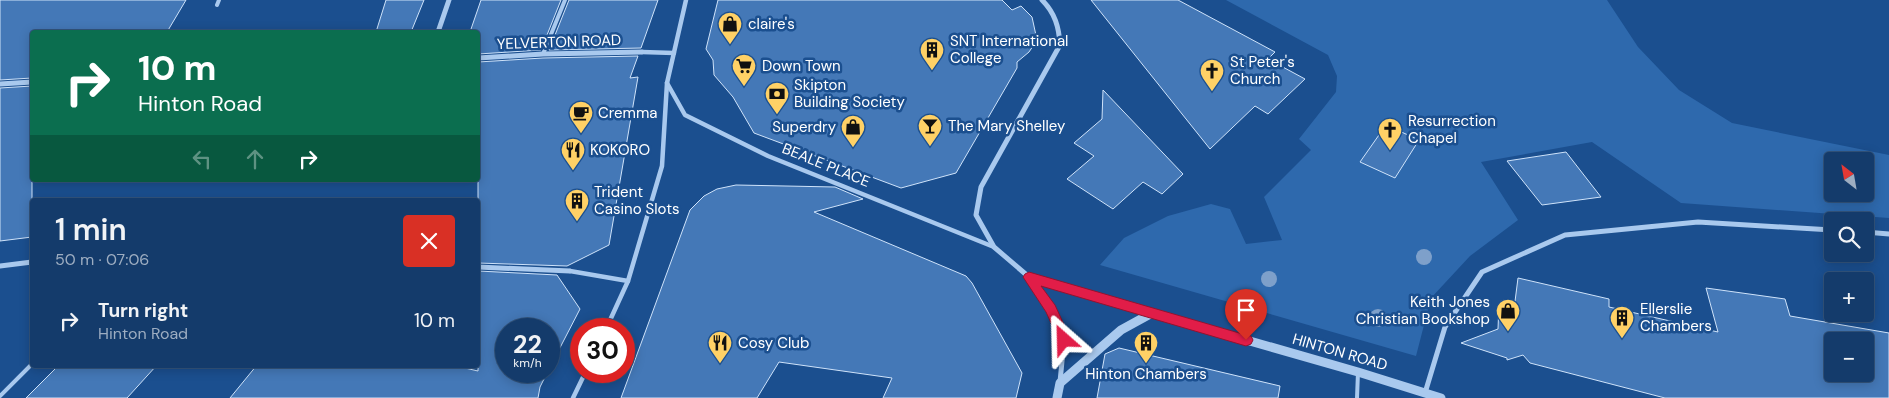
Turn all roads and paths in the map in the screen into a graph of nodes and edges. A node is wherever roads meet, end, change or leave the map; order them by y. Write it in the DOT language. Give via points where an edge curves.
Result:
graph roads {
  1 [pos="219,0"];
  2 [pos="449,0"];
  3 [pos="565,0"];
  4 [pos="686,0"];
  5 [pos="1042,0"];
  6 [pos="217,5"];
  7 [pos="439,30"];
  8 [pos="642,52"];
  9 [pos="674,52"];
  10 [pos="544,54"];
  11 [pos="480,58"];
  12 [pos="30,82"];
  13 [pos="667,83"];
  14 [pos="0,84"];
  15 [pos="1824,230"];
  16 [pos="1874,233"];
  17 [pos="1889,234"];
  18 [pos="994,247"];
  19 [pos="30,262"];
  20 [pos="0,266"];
  21 [pos="480,267"];
  22 [pos="570,271"];
  23 [pos="1029,277"];
  24 [pos="628,281"];
  25 [pos="1152,313"];
  26 [pos="611,318"];
  27 [pos="30,366"];
  28 [pos="1358,372"];
  29 [pos="580,383"];
  30 [pos="1060,383"];
  31 [pos="1425,393"];
  32 [pos="0,396"];
  33 [pos="573,398"];
  34 [pos="1057,398"];
  35 [pos="1356,398"];
  36 [pos="1441,398"];
  1 -- 6 [label="lane"];
  2 -- 7 [label="street"];
  3 -- 10 [label="lane"];
  4 -- 9 [label="street"];
  5 -- 18 [label="street" via="1053,10 1060,45 981,188 976,214"];
  8 -- 9 [label="street"];
  8 -- 10 [label="street, YELVERTON ROAD"];
  9 -- 13 [label="street"];
  10 -- 11 [label="street, YELVERTON ROAD"];
  12 -- 14 [label="street"];
  13 -- 18 [label="street, BEALE PLACE" via="686,115 768,156"];
  13 -- 24 [label="street" via="662,166"];
  15 -- 31 [label="street" via="1698,222 1565,235 1482,272 1445,327"];
  16 -- 17 [label="street"];
  18 -- 23 [label="street"];
  19 -- 20 [label="street"];
  21 -- 22 [label="street"];
  22 -- 24 [label="street"];
  23 -- 25 [label="street, HINTON ROAD"];
  23 -- 30 [label="street" via="1050,309 1064,340"];
  24 -- 26 [label="street"];
  25 -- 28 [label="street, HINTON ROAD"];
  25 -- 30 [label="street" via="1121,330"];
  27 -- 32 [label="lane"];
  28 -- 31 [label="street, HINTON ROAD"];
  28 -- 35 [label="lane"];
  29 -- 33 [label="street"];
  30 -- 34 [label="street"];
  31 -- 36 [label="street, HINTON ROAD"];
}
